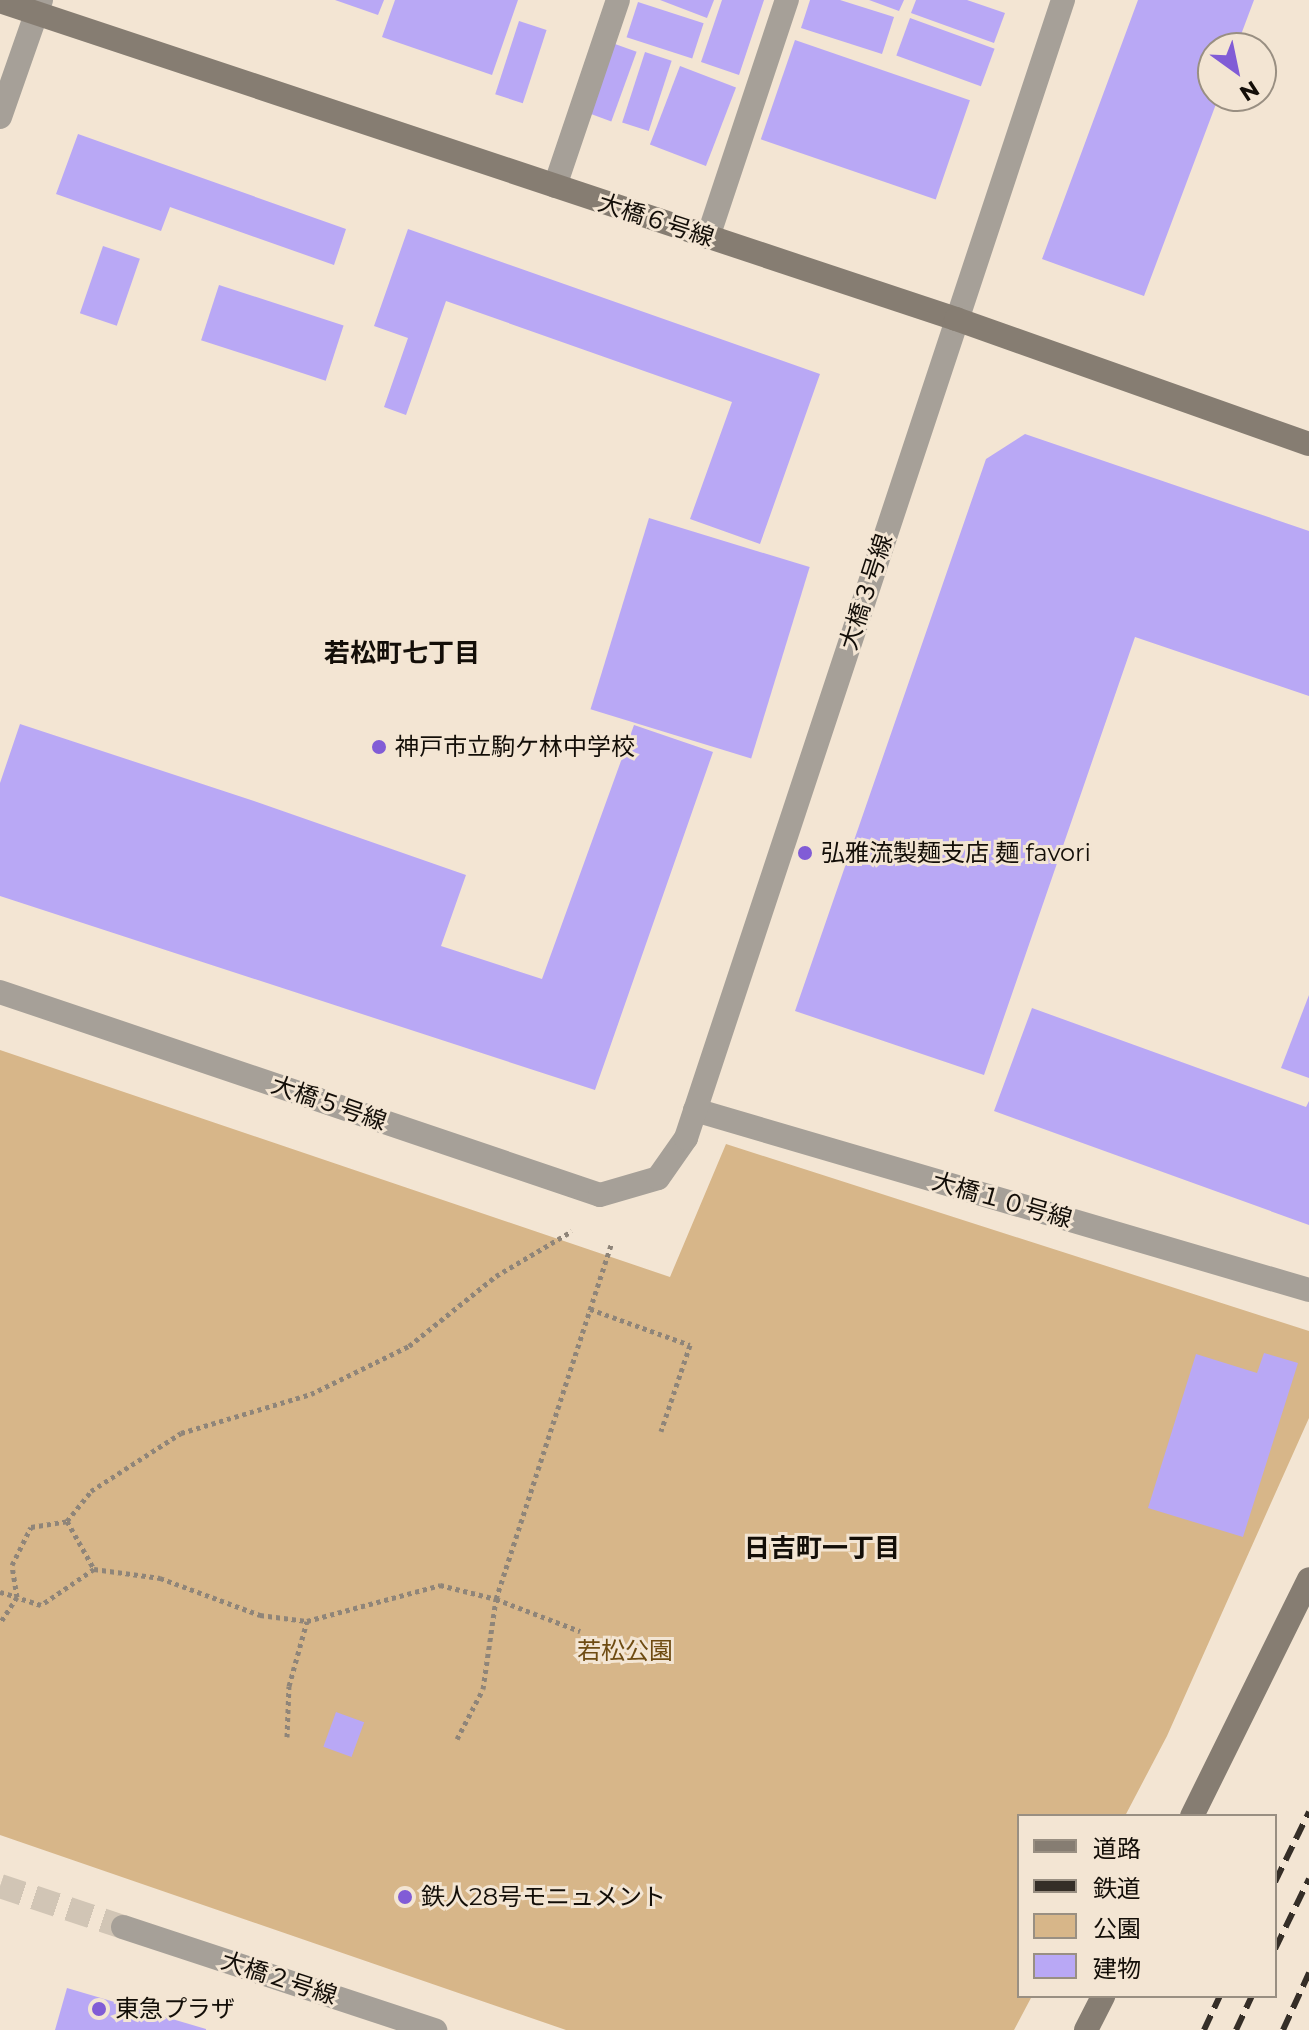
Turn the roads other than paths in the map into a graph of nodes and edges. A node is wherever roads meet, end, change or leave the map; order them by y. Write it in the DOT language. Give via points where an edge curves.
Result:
graph roads {
  1 [pos="618,0"];
  2 [pos="787,0"];
  3 [pos="1063,0"];
  4 [pos="0,1"];
  5 [pos="39,7"];
  6 [pos="0,117"];
  7 [pos="555,186"];
  8 [pos="708,237"];
  9 [pos="956,319"];
  10 [pos="1309,444"];
  11 [pos="0,992"];
  12 [pos="695,1110"];
  13 [pos="658,1178"];
  14 [pos="1309,1290"];
  15 [pos="1309,1579"];
  16 [pos="1193,1814"];
  17 [pos="123,1927"];
  18 [pos="1102,1998"];
  19 [pos="435,2030"];
  20 [pos="1086,2030"];
  1 -- 7 [label="street"];
  2 -- 8 [label="street"];
  3 -- 9 [label="street, 大橋３号線"];
  4 -- 5 [label="street, 大橋６号線"];
  5 -- 6 [label="street"];
  5 -- 7 [label="street, 大橋６号線"];
  7 -- 8 [label="street, 大橋６号線"];
  8 -- 9 [label="street, 大橋６号線"];
  9 -- 10 [label="street, 大橋６号線"];
  9 -- 12 [label="street, 大橋３号線"];
  11 -- 13 [label="street, 大橋５号線" via="600,1195"];
  12 -- 13 [label="street, 大橋３号線" via="686,1138"];
  12 -- 14 [label="street, 大橋１０号線"];
  15 -- 16 [label="street"];
  17 -- 19 [label="street, 大橋２号線"];
  18 -- 20 [label="street"];
}
